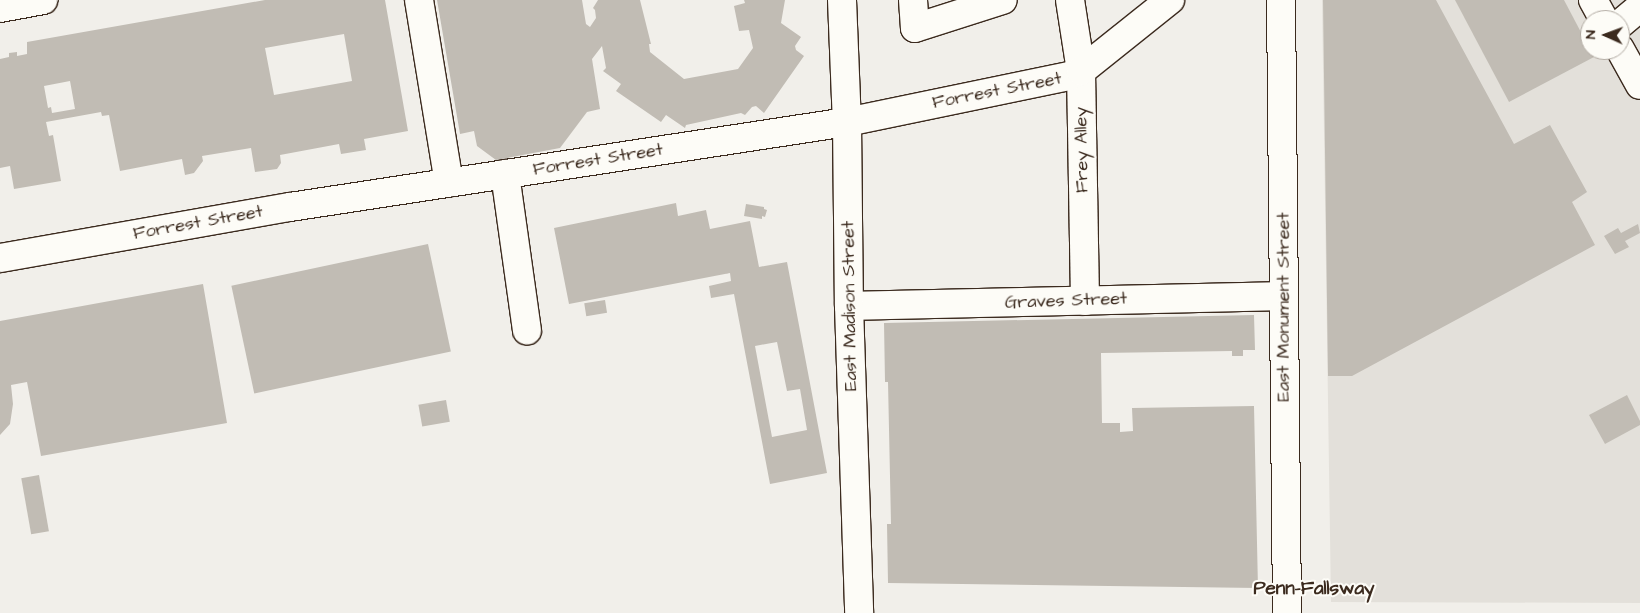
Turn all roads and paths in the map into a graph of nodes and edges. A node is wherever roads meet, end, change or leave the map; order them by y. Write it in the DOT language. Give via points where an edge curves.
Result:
graph roads {
  1 [pos="43,0"];
  2 [pos="418,0"];
  3 [pos="842,0"];
  4 [pos="913,0"];
  5 [pos="1003,0"];
  6 [pos="1070,0"];
  7 [pos="1170,0"];
  8 [pos="1281,0"];
  9 [pos="1,5"];
  10 [pos="1640,7"];
  11 [pos="1630,16"];
  12 [pos="1626,60"];
  13 [pos="1081,71"];
  14 [pos="1640,85"];
  15 [pos="847,122"];
  16 [pos="505,174"];
  17 [pos="449,183"];
  18 [pos="0,258"];
  19 [pos="1284,296"];
  20 [pos="1085,301"];
  21 [pos="849,306"];
  22 [pos="527,330"];
  23 [pos="859,613"];
  24 [pos="1287,613"];
  1 -- 9 [label="street"];
  2 -- 17 [label="street"];
  3 -- 15 [label="street, East Madison Street"];
  4 -- 5 [label="street" via="915,28"];
  6 -- 13 [label="street, Frey Alley"];
  7 -- 13 [label="street, Forrest Street"];
  8 -- 19 [label="street, East Monument Street"];
  10 -- 11 [label="street"];
  12 -- 14 [label="street"];
  13 -- 15 [label="street, Forrest Street" via="1070,76"];
  13 -- 20 [label="street, Frey Alley"];
  15 -- 16 [label="street, Forrest Street"];
  15 -- 21 [label="street, East Madison Street"];
  16 -- 17 [label="street, Forrest Street"];
  16 -- 22 [label="street"];
  17 -- 18 [label="street, Forrest Street" via="290,207"];
  19 -- 20 [label="street, Graves Street"];
  19 -- 24 [label="street, East Monument Street"];
  20 -- 21 [label="street, Graves Street"];
  21 -- 23 [label="street, East Madison Street"];
}
